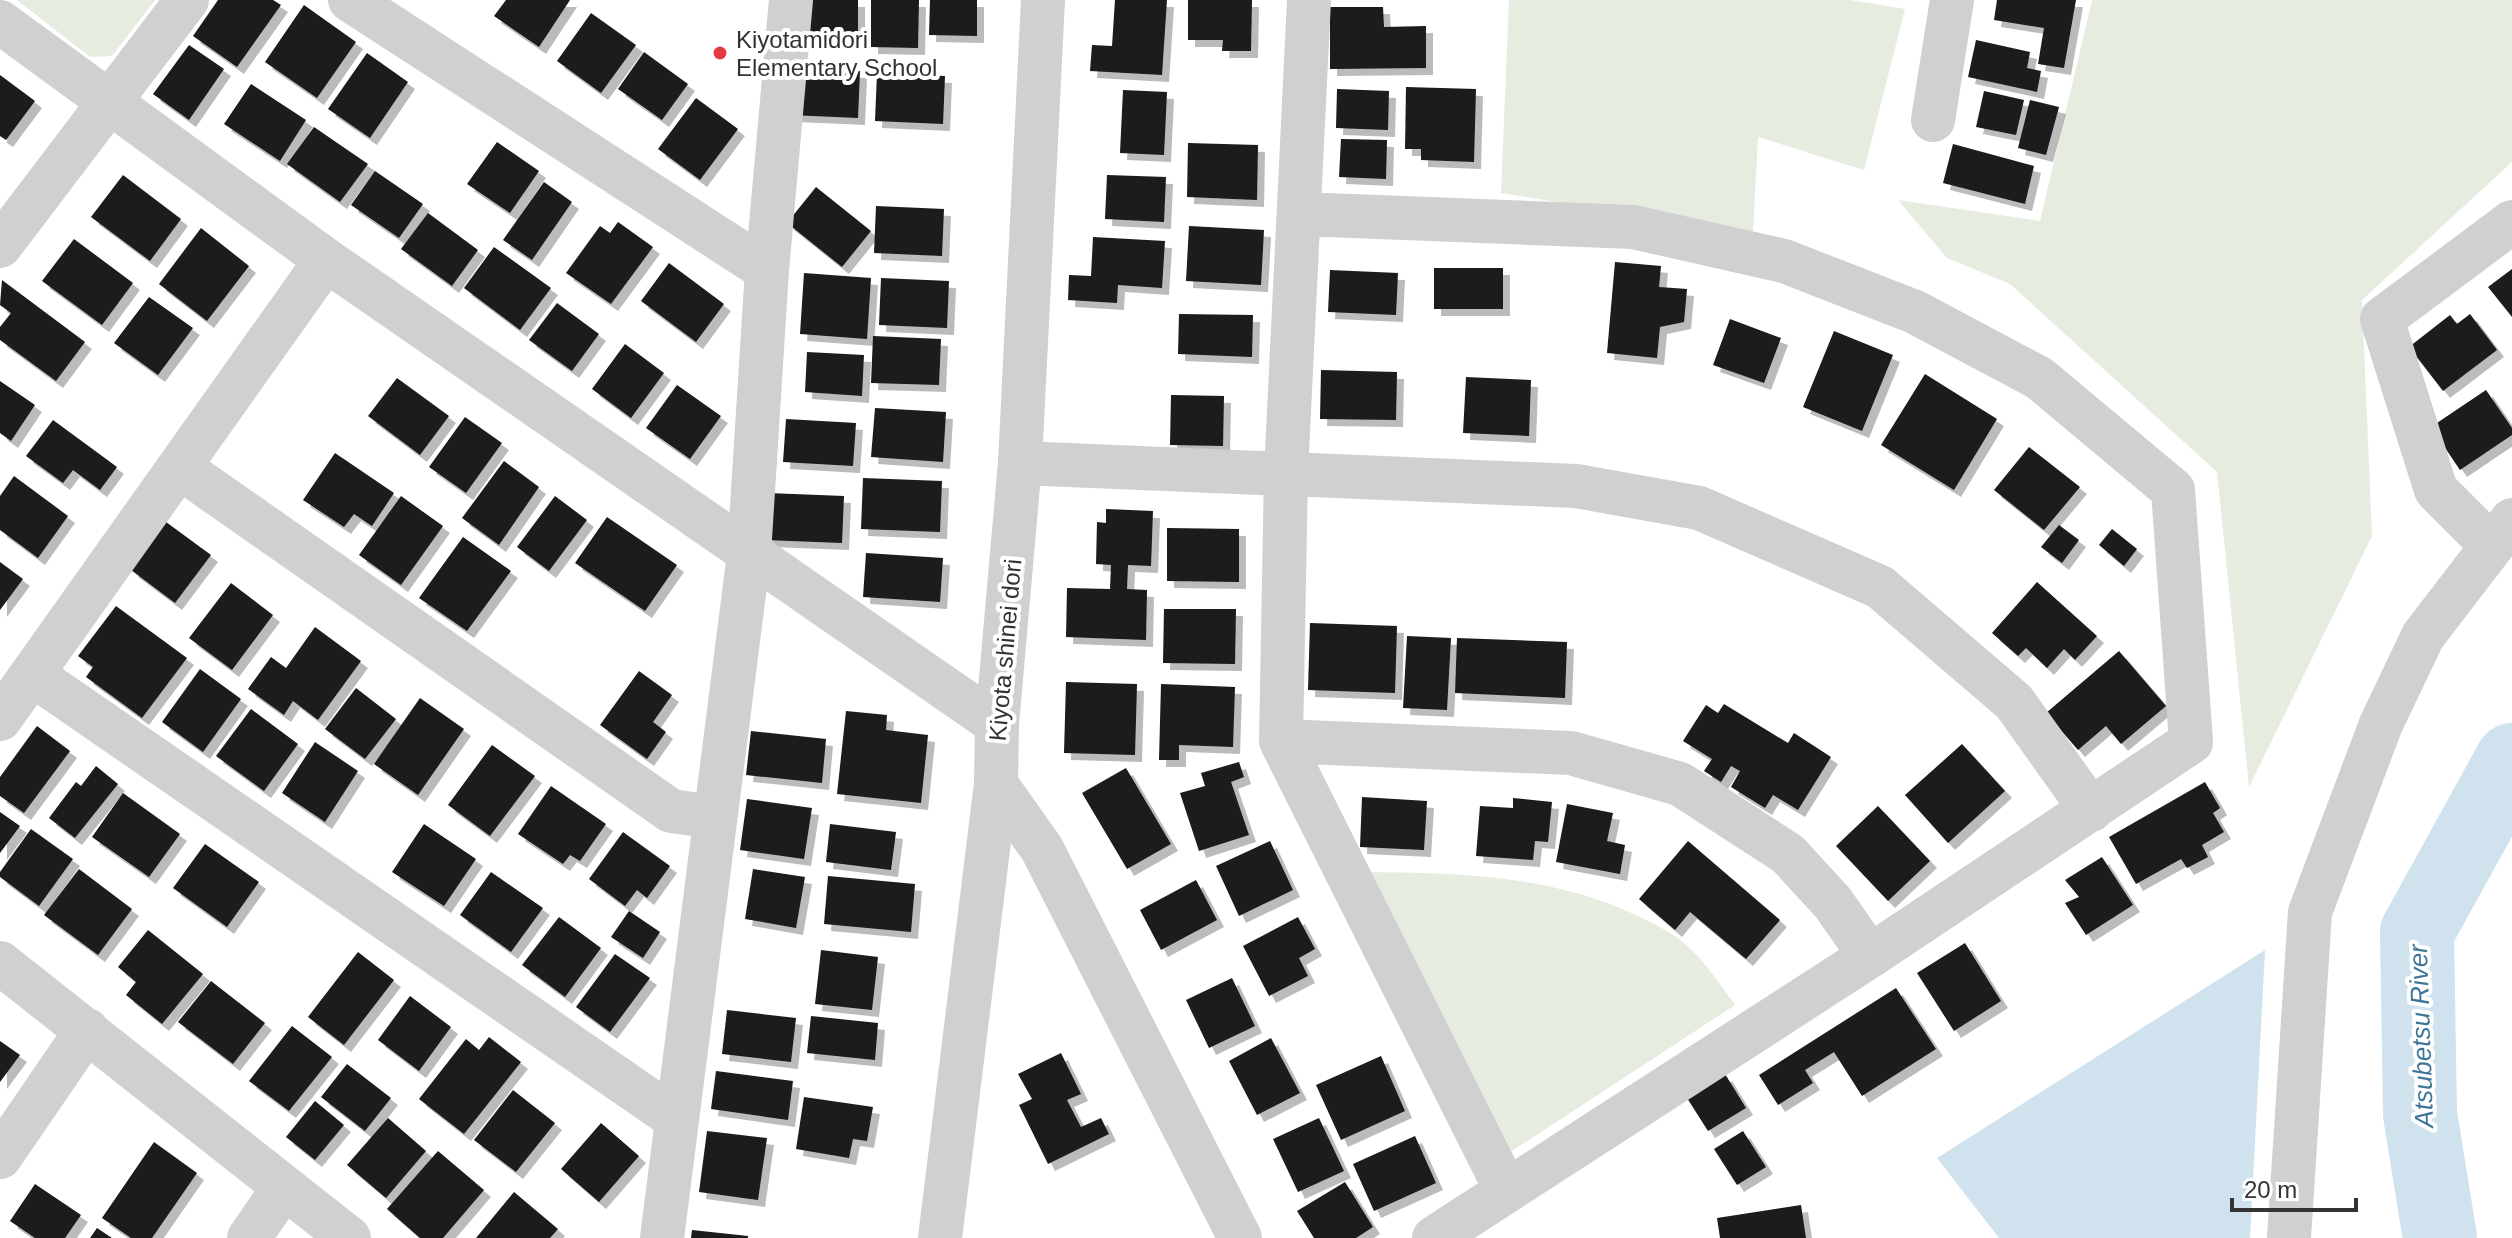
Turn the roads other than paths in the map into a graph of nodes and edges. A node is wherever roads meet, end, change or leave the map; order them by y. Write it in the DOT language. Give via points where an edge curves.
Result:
graph roads {
  1 [pos="187,0"];
  2 [pos="350,0"];
  3 [pos="791,0"];
  4 [pos="1043,0"];
  5 [pos="1309,0"];
  6 [pos="1952,0"];
  7 [pos="0,22"];
  8 [pos="106,102"];
  9 [pos="1933,120"];
  10 [pos="1301,214"];
  11 [pos="2512,222"];
  12 [pos="0,246"];
  13 [pos="326,260"];
  14 [pos="767,270"];
  15 [pos="1020,463"];
  16 [pos="179,467"];
  17 [pos="1286,473"];
  18 [pos="2502,532"];
  19 [pos="749,554"];
  20 [pos="33,675"];
  21 [pos="0,719"];
  22 [pos="997,724"];
  23 [pos="1281,741"];
  24 [pos="996,784"];
  25 [pos="2091,810"];
  26 [pos="715,817"];
  27 [pos="1870,956"];
  28 [pos="0,963"];
  29 [pos="87,1030"];
  30 [pos="675,1118"];
  31 [pos="0,1157"];
  32 [pos="284,1187"];
  33 [pos="1506,1190"];
  34 [pos="249,1238"];
  35 [pos="349,1238"];
  36 [pos="662,1238"];
  37 [pos="940,1238"];
  38 [pos="1240,1238"];
  39 [pos="1434,1238"];
  40 [pos="2289,1238"];
  1 -- 8 [label="street"];
  2 -- 14 [label="street"];
  3 -- 14 [label="street"];
  4 -- 15 [label="street, Kiyota shinei dori"];
  5 -- 10 [label="street"];
  6 -- 9 [label="street"];
  7 -- 8 [label="street"];
  8 -- 12 [label="street"];
  8 -- 13 [label="street"];
  10 -- 17 [label="street"];
  10 -- 25 [label="street" via="1633,227 1784,261 1915,312 2039,378 2173,490 2191,742"];
  11 -- 18 [label="street" via="2382,319 2436,490"];
  13 -- 16 [label="street"];
  13 -- 19 [label="street"];
  14 -- 19 [label="street"];
  15 -- 17 [label="street"];
  15 -- 22 [label="street, Kiyota shinei dori"];
  16 -- 20 [label="street"];
  16 -- 26 [label="street" via="671,811"];
  17 -- 23 [label="street"];
  17 -- 25 [label="street" via="1576,486 1699,508 1880,587 2014,702"];
  18 -- 40 [label="street" via="2423,636 2381,724 2310,912"];
  19 -- 22 [label="street"];
  19 -- 26 [label="street"];
  20 -- 21 [label="street"];
  20 -- 30 [label="street"];
  22 -- 24 [label="street, Kiyota shinei dori"];
  23 -- 27 [label="street" via="1571,753 1680,784 1788,854 1833,903"];
  23 -- 33 [label="street"];
  24 -- 37 [label="street, Kiyota shinei dori"];
  24 -- 38 [label="street" via="1042,849"];
  25 -- 27 [label="street"];
  26 -- 30 [label="street"];
  27 -- 33 [label="street"];
  28 -- 29 [label="street"];
  29 -- 31 [label="street"];
  29 -- 32 [label="street"];
  30 -- 36 [label="street"];
  32 -- 34 [label="street"];
  32 -- 35 [label="street"];
  33 -- 39 [label="street"];
}
